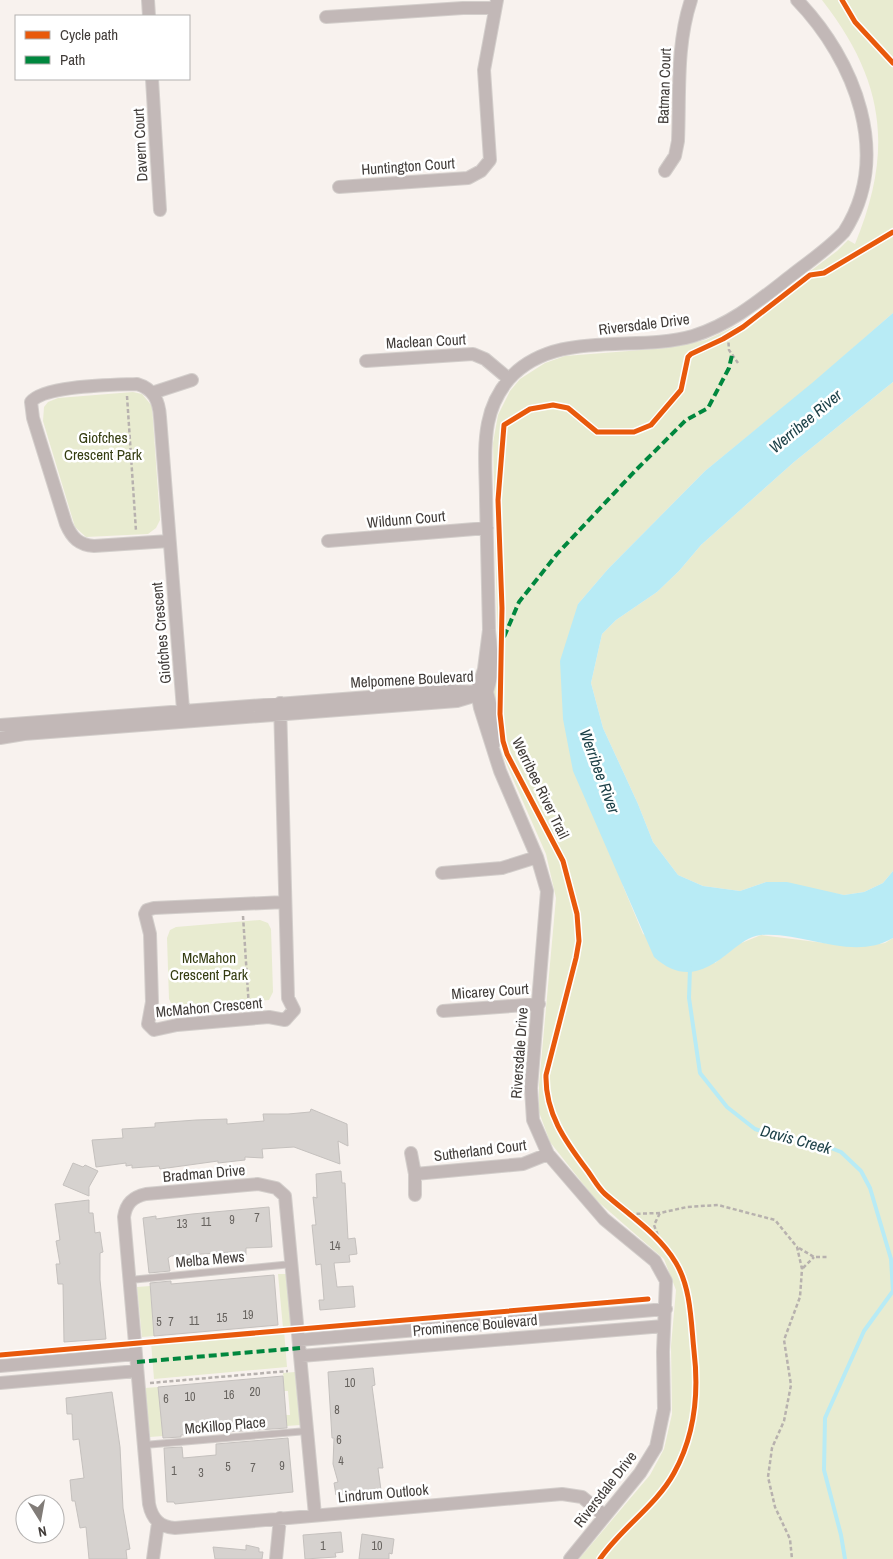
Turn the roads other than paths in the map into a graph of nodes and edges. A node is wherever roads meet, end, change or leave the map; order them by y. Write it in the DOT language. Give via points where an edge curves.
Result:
graph roads {
  1 [pos="148,0"];
  2 [pos="692,0"];
  3 [pos="798,0"];
  4 [pos="496,4"];
  5 [pos="149,15"];
  6 [pos="326,17"];
  7 [pos="152,80"];
  8 [pos="665,171"];
  9 [pos="339,187"];
  10 [pos="160,210"];
  11 [pos="366,361"];
  12 [pos="509,379"];
  13 [pos="192,380"];
  14 [pos="152,392"];
  15 [pos="486,528"];
  16 [pos="169,541"];
  17 [pos="328,541"];
  18 [pos="481,693"];
  19 [pos="280,709"];
  20 [pos="184,716"];
  21 [pos="0,725"];
  22 [pos="0,738"];
  23 [pos="537,857"];
  24 [pos="442,873"];
  25 [pos="285,902"];
  26 [pos="539,1004"];
  27 [pos="443,1011"];
  28 [pos="411,1153"];
  29 [pos="548,1154"];
  30 [pos="415,1174"];
  31 [pos="415,1195"];
  32 [pos="292,1264"];
  33 [pos="130,1280"];
  34 [pos="666,1309"];
  35 [pos="547,1319"];
  36 [pos="664,1326"];
  37 [pos="402,1331"];
  38 [pos="548,1336"];
  39 [pos="299,1340"];
  40 [pos="404,1348"];
  41 [pos="136,1354"];
  42 [pos="300,1356"];
  43 [pos="0,1366"];
  44 [pos="137,1371"];
  45 [pos="0,1383"];
  46 [pos="307,1431"];
  47 [pos="144,1445"];
  48 [pos="315,1516"];
  49 [pos="605,1516"];
  50 [pos="280,1518"];
  51 [pos="158,1523"];
  52 [pos="153,1559"];
  53 [pos="276,1559"];
  54 [pos="570,1559"];
  1 -- 5 [label="street"];
  2 -- 8 [label="street, Batman Court" via="685,17 681,44 678,141 675,156"];
  3 -- 12 [label="street, Riversdale Drive" via="841,55 860,90 872,122 874,154 871,179 848,227 826,249 720,326 676,339 563,349 540,356"];
  4 -- 6 [label="street"];
  4 -- 9 [label="street, Huntington Court" via="484,70 490,160 481,171 468,178"];
  7 -- 10 [label="street, Davern Court"];
  11 -- 12 [label="street, Maclean Court" via="473,354 485,359"];
  12 -- 15 [label="street, Riversdale Drive" via="488,422 485,442"];
  13 -- 14 [label="street"];
  14 -- 16 [label="street, Giofches Crescent" via="159,406"];
  14 -- 16 [label="street" via="142,386 127,385 45,392 34,398 31,410 66,524 74,538 86,545"];
  15 -- 17 [label="street, Wildunn Court"];
  15 -- 18 [label="street, Riversdale Drive" via="488,630 493,669"];
  16 -- 20 [label="street, Giofches Crescent"];
  18 -- 19 [label="street, Melpomene Boulevard" via="457,701"];
  18 -- 23 [label="street, Riversdale Drive" via="495,724 492,748"];
  19 -- 20 [label="street, Melpomene Boulevard"];
  19 -- 25 [label="street, McMahon Crescent"];
  20 -- 21 [label="street, Melpomene Boulevard"];
  20 -- 22 [label="street, Melpomene Boulevard"];
  23 -- 24 [label="street" via="502,868"];
  23 -- 26 [label="street, Riversdale Drive" via="548,898"];
  25 -- 25 [label="street, McMahon Crescent" via="288,998 294,1010 285,1020 269,1017 154,1030 148,1024 152,1002 147,910"];
  26 -- 27 [label="street, Micarey Court"];
  26 -- 29 [label="street, Riversdale Drive" via="530,1100 536,1131"];
  28 -- 30 [label="street, Sutherland Court"];
  29 -- 30 [label="street, Sutherland Court" via="523,1164"];
  29 -- 34 [label="street, Riversdale Drive" via="604,1219 659,1267 666,1281"];
  30 -- 31 [label="street, Sutherland Court"];
  32 -- 33 [label="lane, Melba Mews"];
  32 -- 33 [label="street, Bradman Drive" via="287,1202 276,1188 258,1184 156,1193 135,1198 125,1211"];
  32 -- 39 [label="street, Bradman Drive"];
  33 -- 41 [label="street, Bradman Drive"];
  34 -- 35 [label="street, Prominence Boulevard"];
  34 -- 36 [label="street, Riversdale Drive"];
  35 -- 37 [label="street, Prominence Boulevard"];
  35 -- 38 [label="street, Prominence Boulevard"];
  36 -- 38 [label="street, Prominence Boulevard"];
  36 -- 49 [label="street, Riversdale Drive" via="661,1434 640,1474"];
  37 -- 39 [label="street, Prominence Boulevard"];
  37 -- 40 [label="street, Prominence Boulevard"];
  38 -- 40 [label="street, Prominence Boulevard"];
  39 -- 42 [label="street, Bradman Drive"];
  40 -- 42 [label="street, Prominence Boulevard"];
  41 -- 43 [label="street"];
  41 -- 44 [label="street, Bradman Drive"];
  42 -- 46 [label="street, Bradman Drive"];
  44 -- 45 [label="street"];
  44 -- 47 [label="street, Bradman Drive"];
  46 -- 47 [label="lane, McKillop Place"];
  46 -- 48 [label="street, Bradman Drive"];
  47 -- 51 [label="street, Bradman Drive" via="149,1504"];
  48 -- 49 [label="street, Lindrum Outlook" via="570,1494 586,1500"];
  48 -- 50 [label="street, Lindrum Outlook"];
  49 -- 54 [label="street, Riversdale Drive"];
  50 -- 51 [label="street, Lindrum Outlook" via="175,1528"];
  50 -- 53 [label="street"];
  51 -- 52 [label="street"];
}
